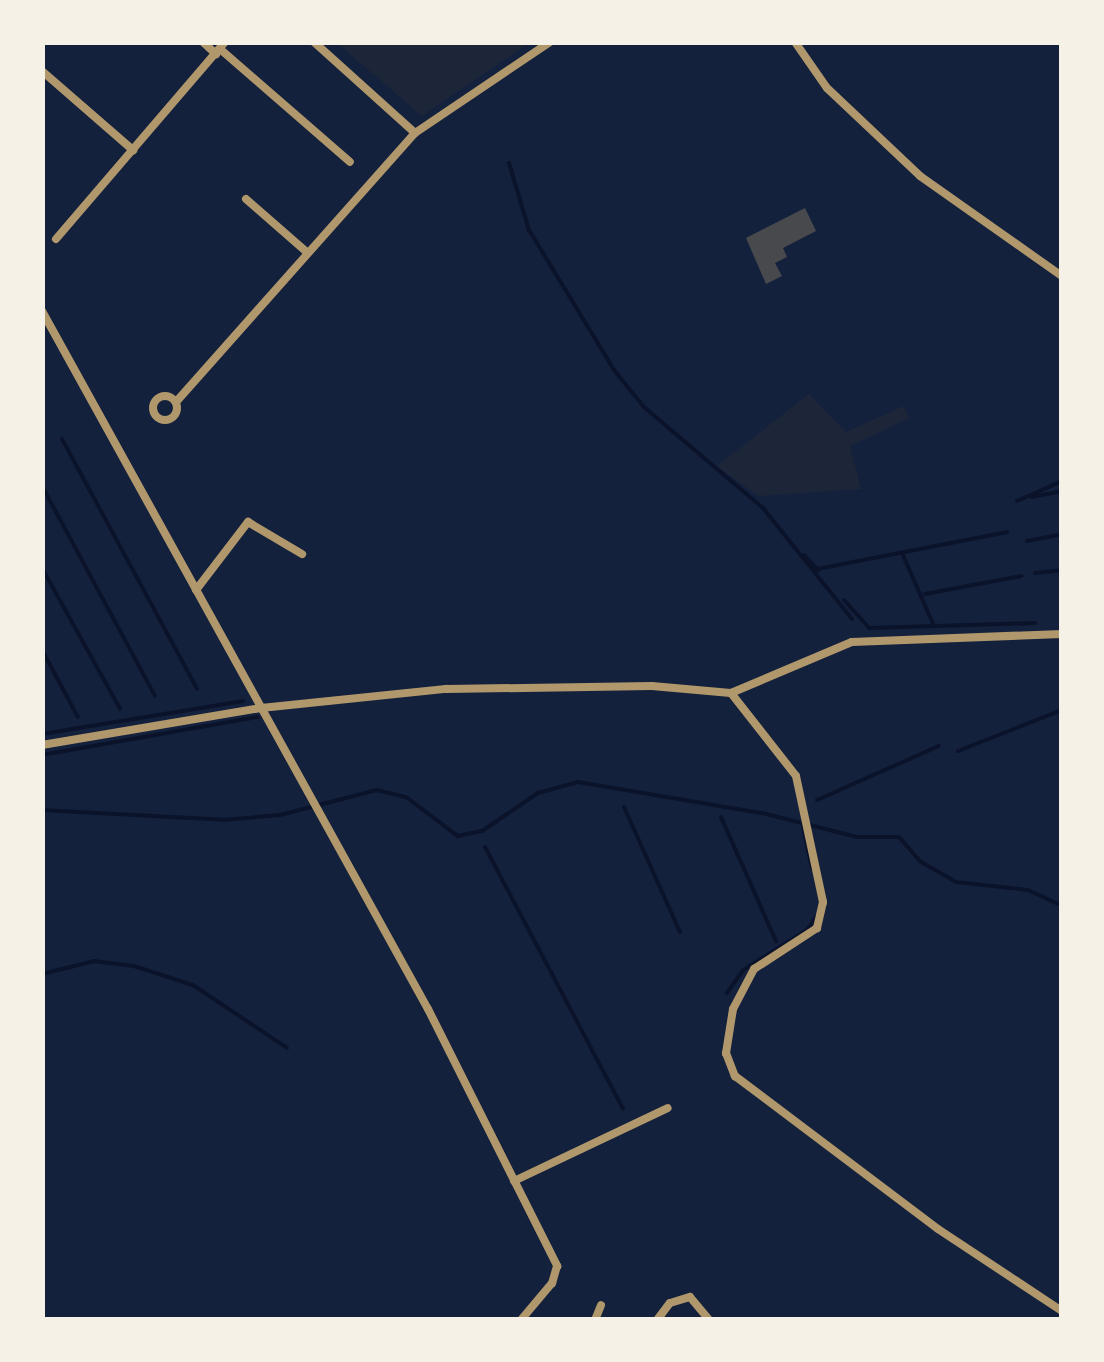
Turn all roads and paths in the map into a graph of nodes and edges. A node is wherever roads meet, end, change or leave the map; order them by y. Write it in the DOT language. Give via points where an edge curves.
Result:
graph roads {
  1 [pos="203,42"];
  2 [pos="314,42"];
  3 [pos="550,42"];
  4 [pos="795,42"];
  5 [pos="220,48"];
  6 [pos="42,71"];
  7 [pos="415,133"];
  8 [pos="133,150"];
  9 [pos="350,162"];
  10 [pos="246,199"];
  11 [pos="56,239"];
  12 [pos="308,254"];
  13 [pos="1062,276"];
  14 [pos="42,310"];
  15 [pos="176,402"];
  16 [pos="302,554"];
  17 [pos="196,590"];
  18 [pos="1062,634"];
  19 [pos="731,693"];
  20 [pos="261,708"];
  21 [pos="42,745"];
  22 [pos="668,1108"];
  23 [pos="514,1182"];
  24 [pos="601,1305"];
  25 [pos="1062,1311"];
  26 [pos="521,1320"];
  27 [pos="595,1320"];
  28 [pos="657,1320"];
  29 [pos="709,1320"];
  1 -- 5 [label="street"];
  2 -- 7 [label="street"];
  3 -- 7 [label="street"];
  4 -- 13 [label="street" via="828,88 920,176"];
  5 -- 8 [label="street"];
  5 -- 9 [label="street"];
  6 -- 8 [label="street"];
  7 -- 12 [label="street"];
  8 -- 11 [label="street"];
  10 -- 12 [label="street"];
  12 -- 15 [label="street"];
  14 -- 17 [label="street"];
  16 -- 17 [label="street" via="248,522"];
  17 -- 20 [label="street"];
  18 -- 19 [label="street" via="852,642"];
  19 -- 20 [label="street" via="652,686 446,690"];
  19 -- 25 [label="street" via="796,776 823,902 818,928 754,968 732,1009 726,1054 735,1076 938,1229"];
  20 -- 21 [label="street"];
  20 -- 23 [label="street" via="428,1009"];
  22 -- 23 [label="street"];
  23 -- 26 [label="street" via="557,1266 552,1283"];
  24 -- 27 [label="street"];
  28 -- 29 [label="street" via="670,1303 690,1297"];
}
